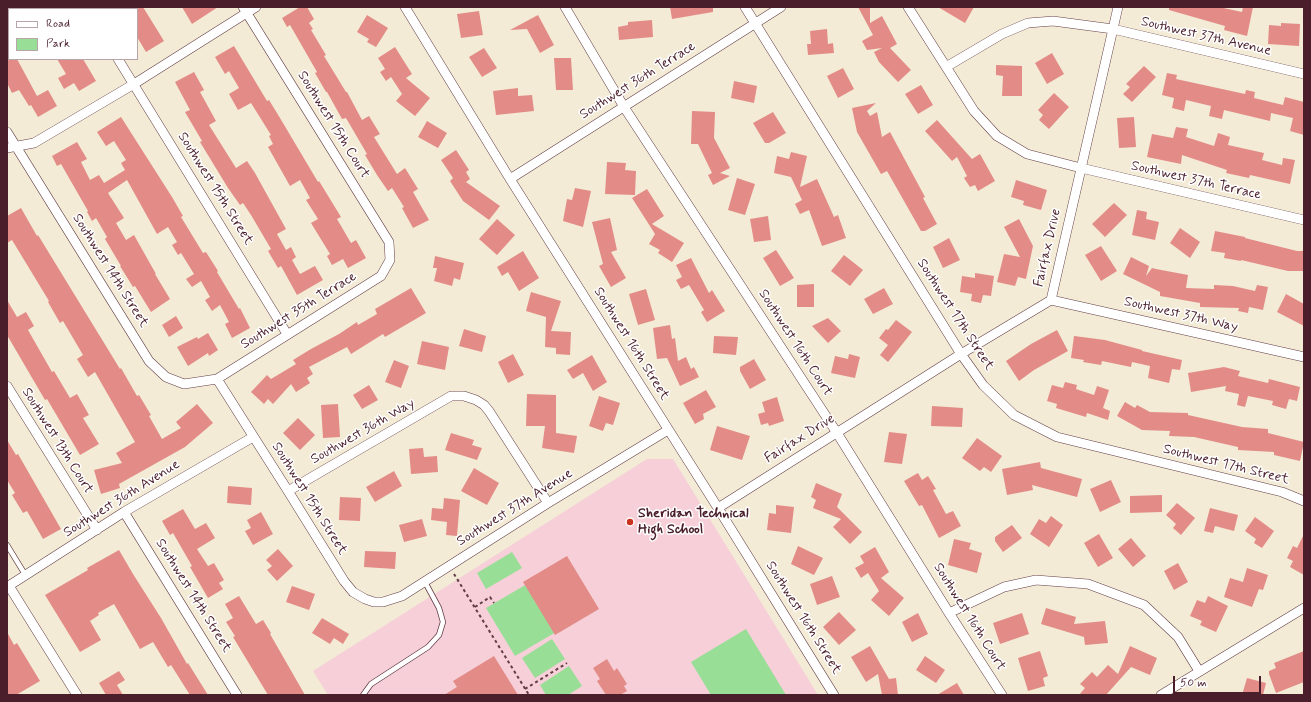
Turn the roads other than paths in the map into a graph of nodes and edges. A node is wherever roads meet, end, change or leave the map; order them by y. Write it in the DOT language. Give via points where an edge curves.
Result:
graph roads {
  1 [pos="256,7"];
  2 [pos="405,7"];
  3 [pos="565,7"];
  4 [pos="745,7"];
  5 [pos="781,7"];
  6 [pos="908,7"];
  7 [pos="1118,7"];
  8 [pos="245,10"];
  9 [pos="756,24"];
  10 [pos="1113,29"];
  11 [pos="119,60"];
  12 [pos="946,67"];
  13 [pos="1304,74"];
  14 [pos="134,84"];
  15 [pos="624,107"];
  16 [pos="7,132"];
  17 [pos="12,148"];
  18 [pos="1081,168"];
  19 [pos="510,179"];
  20 [pos="1304,220"];
  21 [pos="390,260"];
  22 [pos="1051,300"];
  23 [pos="288,334"];
  24 [pos="961,354"];
  25 [pos="1304,357"];
  26 [pos="217,380"];
  27 [pos="7,386"];
  28 [pos="668,430"];
  29 [pos="837,433"];
  30 [pos="253,437"];
  31 [pos="288,491"];
  32 [pos="1304,501"];
  33 [pos="548,503"];
  34 [pos="718,508"];
  35 [pos="124,512"];
  36 [pos="97,530"];
  37 [pos="7,545"];
  38 [pos="26,576"];
  39 [pos="425,582"];
  40 [pos="8,587"];
  41 [pos="374,602"];
  42 [pos="1304,608"];
  43 [pos="949,613"];
  44 [pos="1200,671"];
  45 [pos="77,695"];
  46 [pos="237,695"];
  47 [pos="363,695"];
  48 [pos="834,695"];
  49 [pos="1002,695"];
  50 [pos="1161,695"];
  1 -- 8 [label="street"];
  2 -- 19 [label="street, Southwest 16th Street"];
  3 -- 15 [label="street, Southwest 16th Court"];
  4 -- 9 [label="street, Southwest 17th Street"];
  5 -- 9 [label="street, Southwest 36th Terrace"];
  6 -- 12 [label="street, Southwest 37th Terrace"];
  7 -- 10 [label="street, Fairfax Drive"];
  8 -- 14 [label="street"];
  8 -- 21 [label="street, Southwest 15th Court" via="390,242"];
  9 -- 15 [label="street, Southwest 36th Terrace"];
  9 -- 24 [label="street, Southwest 17th Street"];
  10 -- 12 [label="street, Southwest 37th Avenue" via="1053,21 1028,23 1002,34"];
  10 -- 13 [label="street, Southwest 37th Avenue"];
  10 -- 18 [label="street, Fairfax Drive"];
  11 -- 14 [label="street, Southwest 15th Street"];
  12 -- 18 [label="street, Southwest 37th Terrace" via="974,111 997,136 1027,154"];
  14 -- 17 [label="street" via="34,143"];
  14 -- 23 [label="street, Southwest 15th Street"];
  15 -- 19 [label="street, Southwest 36th Terrace"];
  15 -- 29 [label="street, Southwest 16th Court"];
  16 -- 17 [label="street, Southwest 14th Street"];
  17 -- 26 [label="street, Southwest 14th Street" via="149,361 166,377 184,384"];
  18 -- 20 [label="street, Southwest 37th Terrace"];
  18 -- 22 [label="street, Fairfax Drive"];
  19 -- 28 [label="street, Southwest 16th Street"];
  21 -- 23 [label="street, Southwest 35th Terrace" via="381,276"];
  22 -- 24 [label="street, Fairfax Drive"];
  22 -- 25 [label="street, Southwest 37th Way"];
  23 -- 26 [label="street, Southwest 35th Terrace"];
  24 -- 29 [label="street, Fairfax Drive"];
  24 -- 32 [label="street, Southwest 17th Street" via="983,385 1014,415 1056,437 1282,492"];
  26 -- 30 [label="street, Southwest 15th Street"];
  27 -- 36 [label="street, Southwest 13th Court"];
  28 -- 33 [label="street, Southwest 37th Avenue"];
  28 -- 34 [label="street, Southwest 16th Street"];
  29 -- 34 [label="street, Fairfax Drive"];
  29 -- 43 [label="street, Southwest 16th Court"];
  30 -- 31 [label="street, Southwest 15th Street"];
  30 -- 35 [label="street, Southwest 36th Avenue"];
  31 -- 33 [label="street, Southwest 36th Way" via="451,396 464,396 476,400 489,411"];
  31 -- 41 [label="street, Southwest 15th Street" via="344,581 353,592 365,600"];
  33 -- 39 [label="street, Southwest 37th Avenue"];
  34 -- 48 [label="street, Southwest 16th Street"];
  35 -- 36 [label="street, Southwest 36th Avenue"];
  35 -- 46 [label="street, Southwest 14th Street"];
  36 -- 38 [label="street, Southwest 36th Avenue"];
  37 -- 38 [label="lane"];
  38 -- 40 [label="street, Southwest 36th Avenue"];
  39 -- 41 [label="street, Southwest 37th Avenue" via="402,596"];
  39 -- 47 [label="lane" via="439,608 442,622 439,635 428,646 371,684"];
  40 -- 45 [label="street"];
  42 -- 44 [label="street"];
  43 -- 44 [label="street" via="1004,587 1036,580 1088,584 1144,605 1178,637"];
  43 -- 49 [label="street, Southwest 16th Court"];
  44 -- 50 [label="street"];
}
